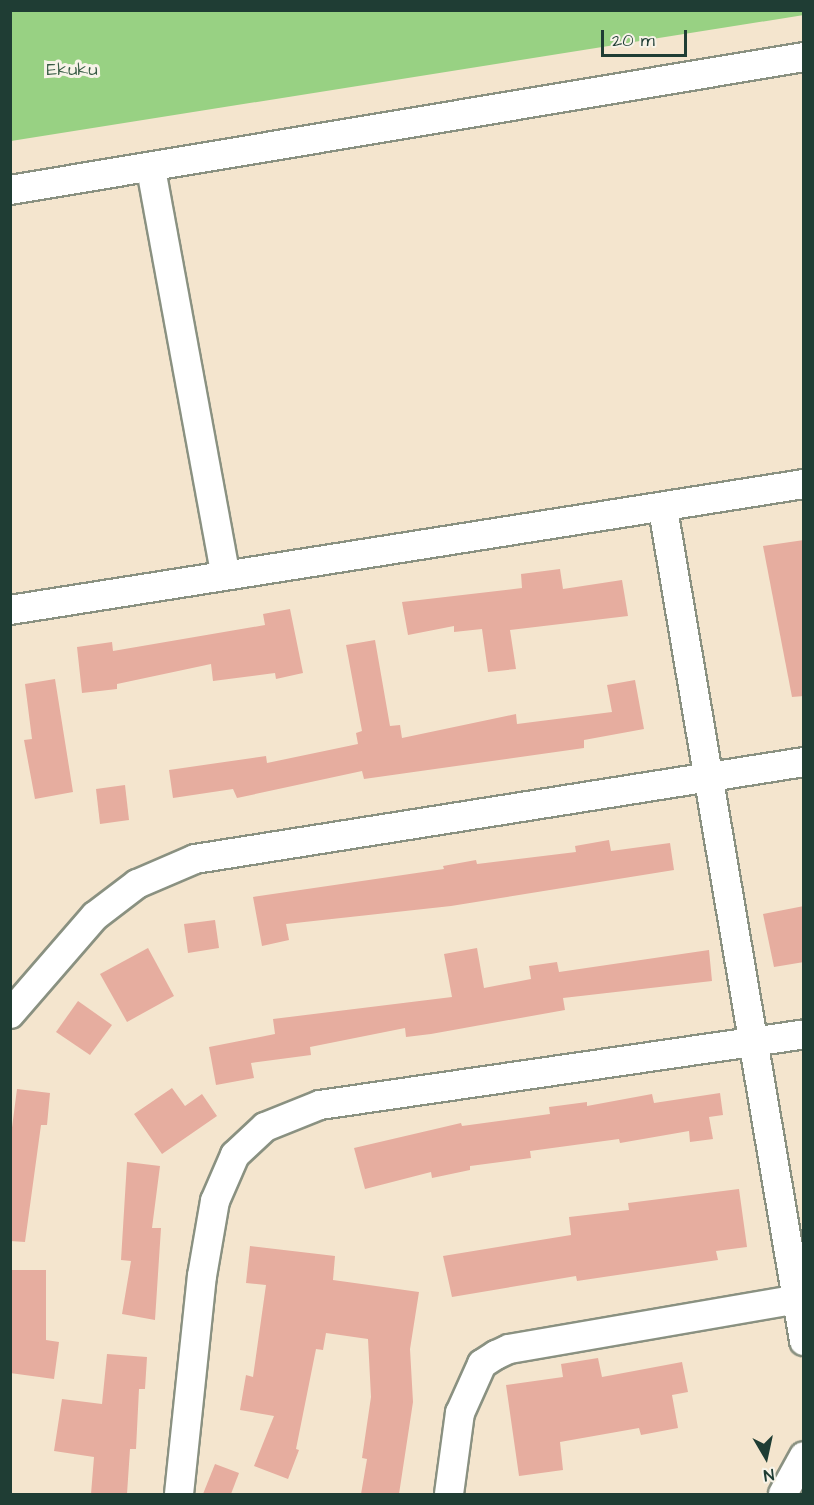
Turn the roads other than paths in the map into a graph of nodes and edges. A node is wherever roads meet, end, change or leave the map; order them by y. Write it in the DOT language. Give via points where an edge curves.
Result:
graph roads {
  1 [pos="804,57"];
  2 [pos="151,169"];
  3 [pos="10,190"];
  4 [pos="804,484"];
  5 [pos="663,509"];
  6 [pos="225,574"];
  7 [pos="10,610"];
  8 [pos="804,762"];
  9 [pos="706,777"];
  10 [pos="10,1014"];
  11 [pos="804,1034"];
  12 [pos="752,1043"];
  13 [pos="800,1298"];
  14 [pos="804,1341"];
  15 [pos="804,1455"];
  16 [pos="179,1494"];
  17 [pos="449,1494"];
  18 [pos="783,1494"];
  1 -- 2 [label="street"];
  2 -- 3 [label="street"];
  2 -- 6 [label="street"];
  4 -- 5 [label="street"];
  5 -- 6 [label="street"];
  5 -- 9 [label="street"];
  6 -- 7 [label="street"];
  8 -- 9 [label="street"];
  9 -- 10 [label="street" via="195,859 137,884 95,916"];
  9 -- 12 [label="street"];
  11 -- 12 [label="street"];
  12 -- 13 [label="street"];
  12 -- 16 [label="street" via="320,1106 265,1127 235,1155 215,1201 202,1276"];
  13 -- 14 [label="street"];
  13 -- 17 [label="street" via="509,1348 496,1355 482,1364 460,1413"];
  15 -- 18 [label="street"];
}
